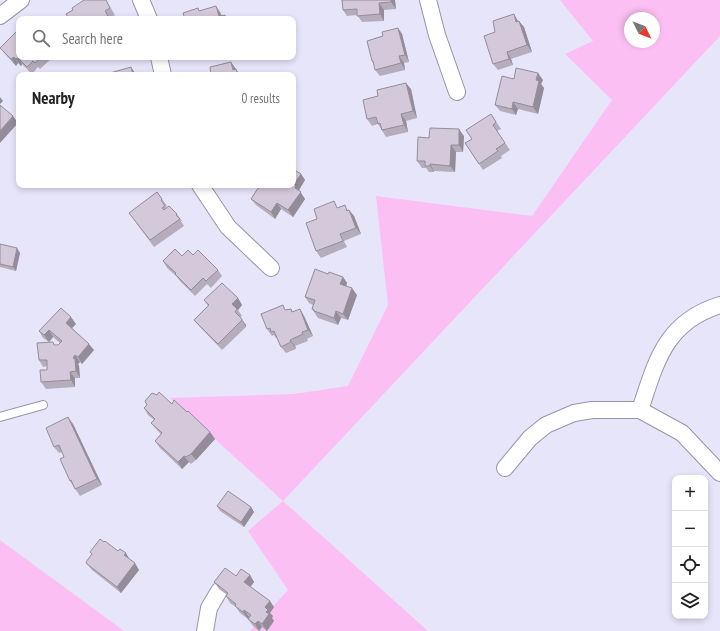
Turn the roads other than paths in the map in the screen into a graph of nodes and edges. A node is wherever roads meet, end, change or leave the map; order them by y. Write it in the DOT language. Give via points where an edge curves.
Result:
graph roads {
  1 [pos="21,0"];
  2 [pos="141,0"];
  3 [pos="428,0"];
  4 [pos="0,16"];
  5 [pos="148,16"];
  6 [pos="160,60"];
  7 [pos="162,72"];
  8 [pos="457,92"];
  9 [pos="202,188"];
  10 [pos="271,268"];
  11 [pos="720,305"];
  12 [pos="43,404"];
  13 [pos="640,410"];
  14 [pos="0,417"];
  15 [pos="505,468"];
  16 [pos="720,473"];
  17 [pos="218,591"];
  18 [pos="205,631"];
  1 -- 4 [label="street"];
  2 -- 5 [label="street"];
  3 -- 8 [label="street"];
  6 -- 7 [label="street"];
  9 -- 10 [label="street" via="228,227"];
  11 -- 13 [label="street" via="686,322 667,342 655,365"];
  12 -- 14 [label="lane"];
  13 -- 15 [label="street" via="592,410 574,413 546,424 530,438"];
  13 -- 16 [label="street" via="682,433"];
  17 -- 18 [label="street" via="209,608"];
}
